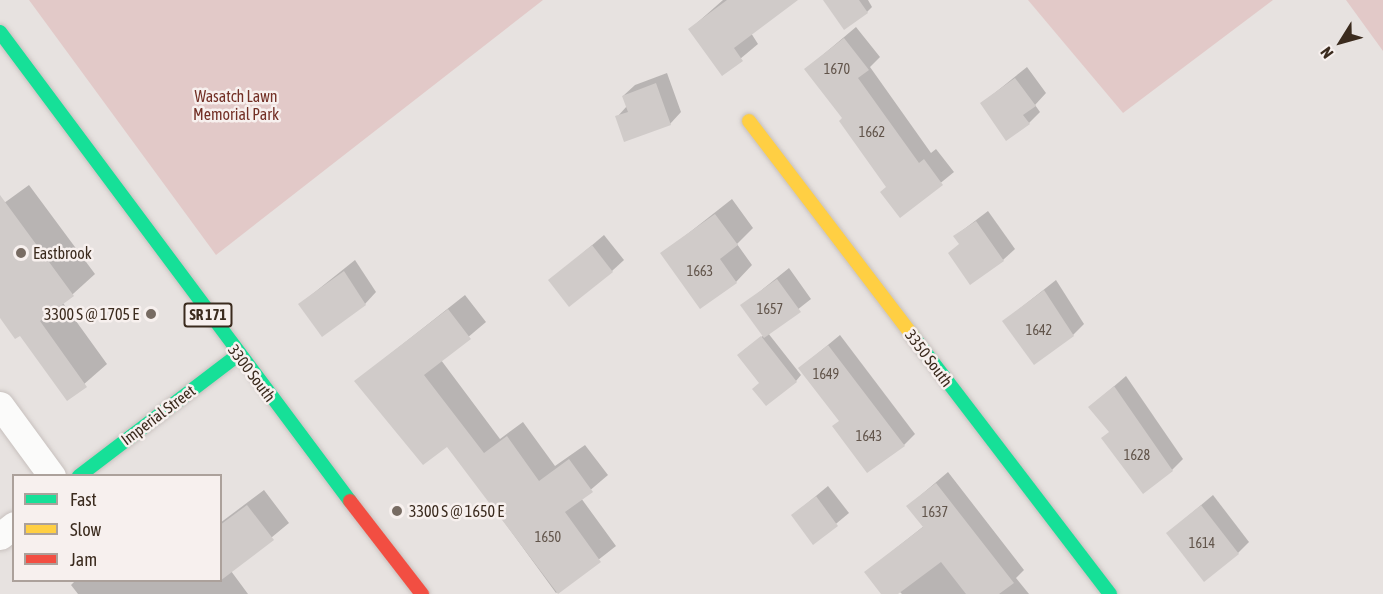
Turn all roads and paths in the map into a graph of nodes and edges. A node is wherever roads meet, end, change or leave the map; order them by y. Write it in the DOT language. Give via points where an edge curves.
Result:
graph roads {
  1 [pos="0,32"];
  2 [pos="749,121"];
  3 [pos="238,355"];
  4 [pos="0,405"];
  5 [pos="51,474"];
  6 [pos="82,474"];
  7 [pos="12,527"];
  8 [pos="0,536"];
  9 [pos="422,594"];
  10 [pos="1110,594"];
  1 -- 3 [label="street, 3300 South / SR 171"];
  2 -- 10 [label="street, 3350 South"];
  3 -- 6 [label="street, Imperial Street"];
  3 -- 9 [label="street, 3300 South / SR 171"];
  4 -- 5 [label="street"];
  7 -- 8 [label="street"];
}
